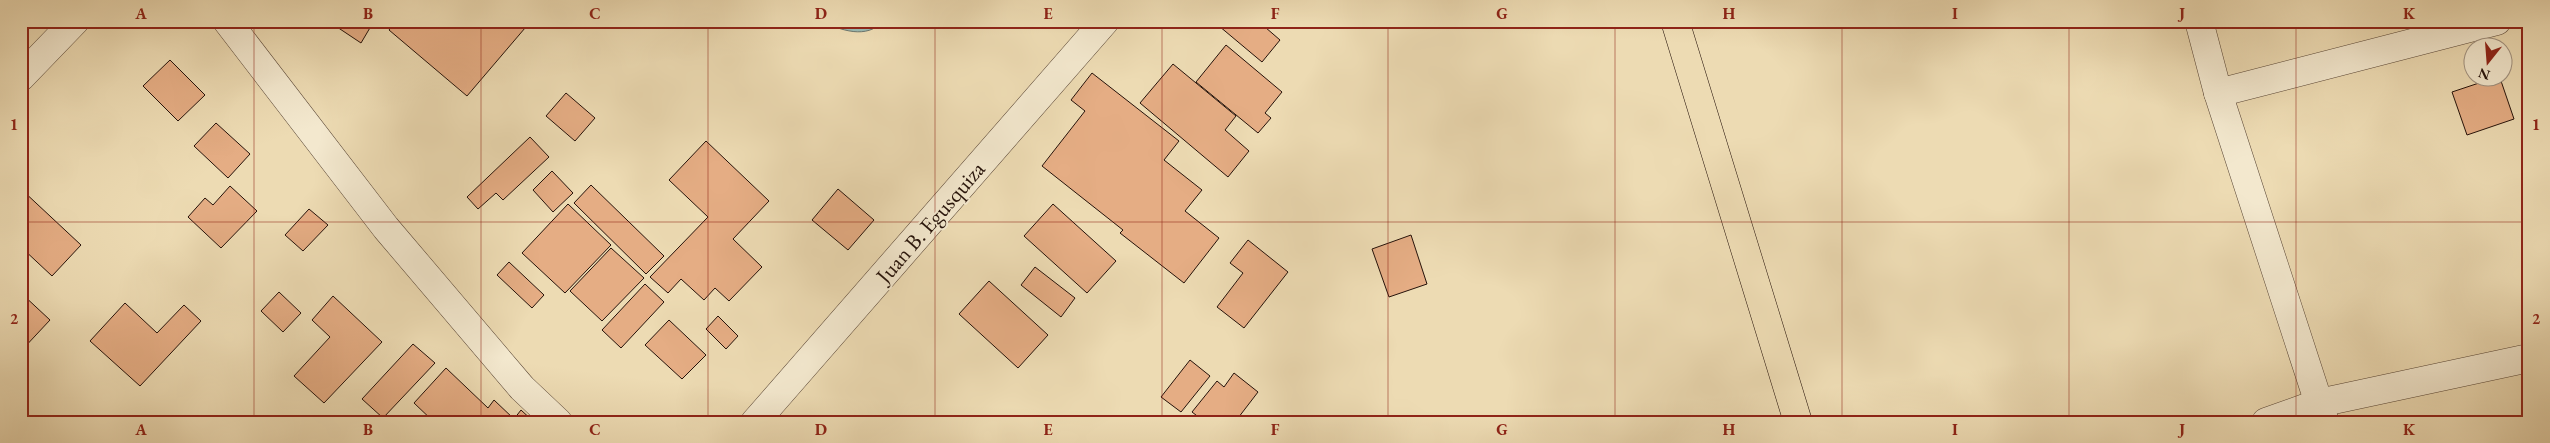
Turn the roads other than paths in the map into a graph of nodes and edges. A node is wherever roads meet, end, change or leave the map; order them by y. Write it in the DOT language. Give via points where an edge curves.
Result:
graph roads {
  1 [pos="75,21"];
  2 [pos="227,21"];
  3 [pos="1104,21"];
  4 [pos="1675,21"];
  5 [pos="2199,21"];
  6 [pos="2496,21"];
  7 [pos="2445,28"];
  8 [pos="21,77"];
  9 [pos="2218,93"];
  10 [pos="2529,358"];
  11 [pos="2322,412"];
  12 [pos="558,422"];
  13 [pos="755,422"];
  14 [pos="1798,422"];
  15 [pos="2266,422"];
  1 -- 8 [label="street"];
  2 -- 12 [label="street" via="386,228 522,388"];
  3 -- 13 [label="street, Juan B. Egusquiza"];
  4 -- 14 [label="highway"];
  5 -- 9 [label="street"];
  6 -- 7 [label="street"];
  7 -- 9 [label="street"];
  9 -- 11 [label="street"];
  10 -- 11 [label="street"];
  11 -- 15 [label="street"];
}
